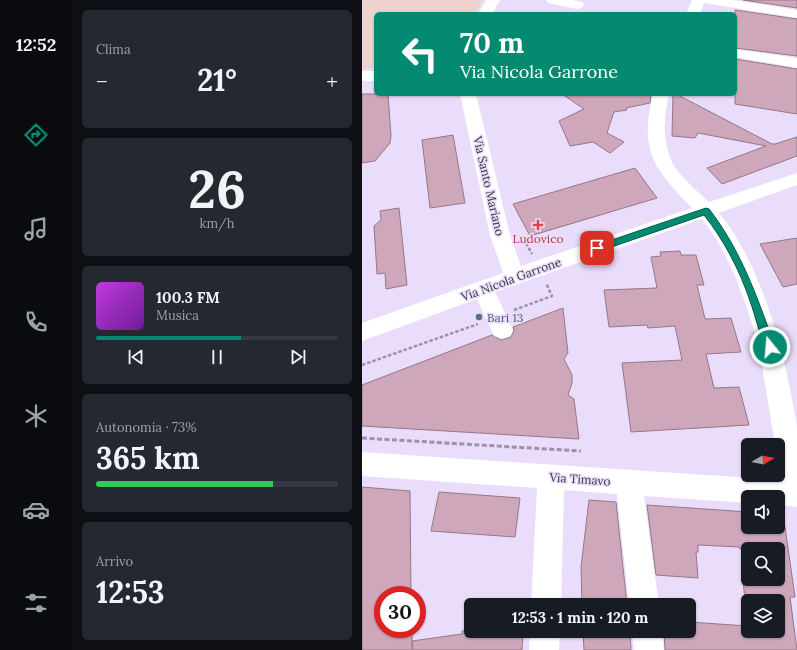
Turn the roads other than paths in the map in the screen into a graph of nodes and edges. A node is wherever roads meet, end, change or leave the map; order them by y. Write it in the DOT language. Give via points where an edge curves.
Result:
graph roads {
  1 [pos="493,0"];
  2 [pos="553,0"];
  3 [pos="699,0"];
  4 [pos="707,0"];
  5 [pos="576,6"];
  6 [pos="485,12"];
  7 [pos="694,12"];
  8 [pos="797,14"];
  9 [pos="737,53"];
  10 [pos="797,63"];
  11 [pos="362,76"];
  12 [pos="374,76"];
  13 [pos="468,96"];
  14 [pos="661,96"];
  15 [pos="797,180"];
  16 [pos="706,211"];
  17 [pos="515,277"];
  18 [pos="483,289"];
  19 [pos="502,330"];
  20 [pos="362,332"];
  21 [pos="362,464"];
  22 [pos="551,477"];
  23 [pos="629,482"];
  24 [pos="797,494"];
  25 [pos="546,598"];
  26 [pos="643,598"];
  27 [pos="545,638"];
  28 [pos="648,638"];
  29 [pos="544,650"];
  30 [pos="649,650"];
  1 -- 6 [label="street"];
  2 -- 5 [label="street"];
  3 -- 7 [label="street"];
  4 -- 8 [label="street"];
  9 -- 10 [label="street"];
  11 -- 12 [label="street"];
  13 -- 17 [label="street, Via Santo Mariano" via="500,235"];
  14 -- 16 [label="street" via="655,128 660,155 672,176"];
  15 -- 16 [label="street, Via Nicola Garrone"];
  16 -- 17 [label="street, Via Nicola Garrone"];
  16 -- 24 [label="street" via="731,249 764,326"];
  17 -- 18 [label="street, Via Nicola Garrone"];
  18 -- 19 [label="street"];
  18 -- 20 [label="street, Via Nicola Garrone"];
  21 -- 22 [label="street, Via Timavo"];
  22 -- 23 [label="street, Via Timavo"];
  22 -- 25 [label="street"];
  23 -- 24 [label="street, Via Timavo"];
  23 -- 26 [label="street"];
  27 -- 29 [label="street"];
  28 -- 30 [label="street"];
}
